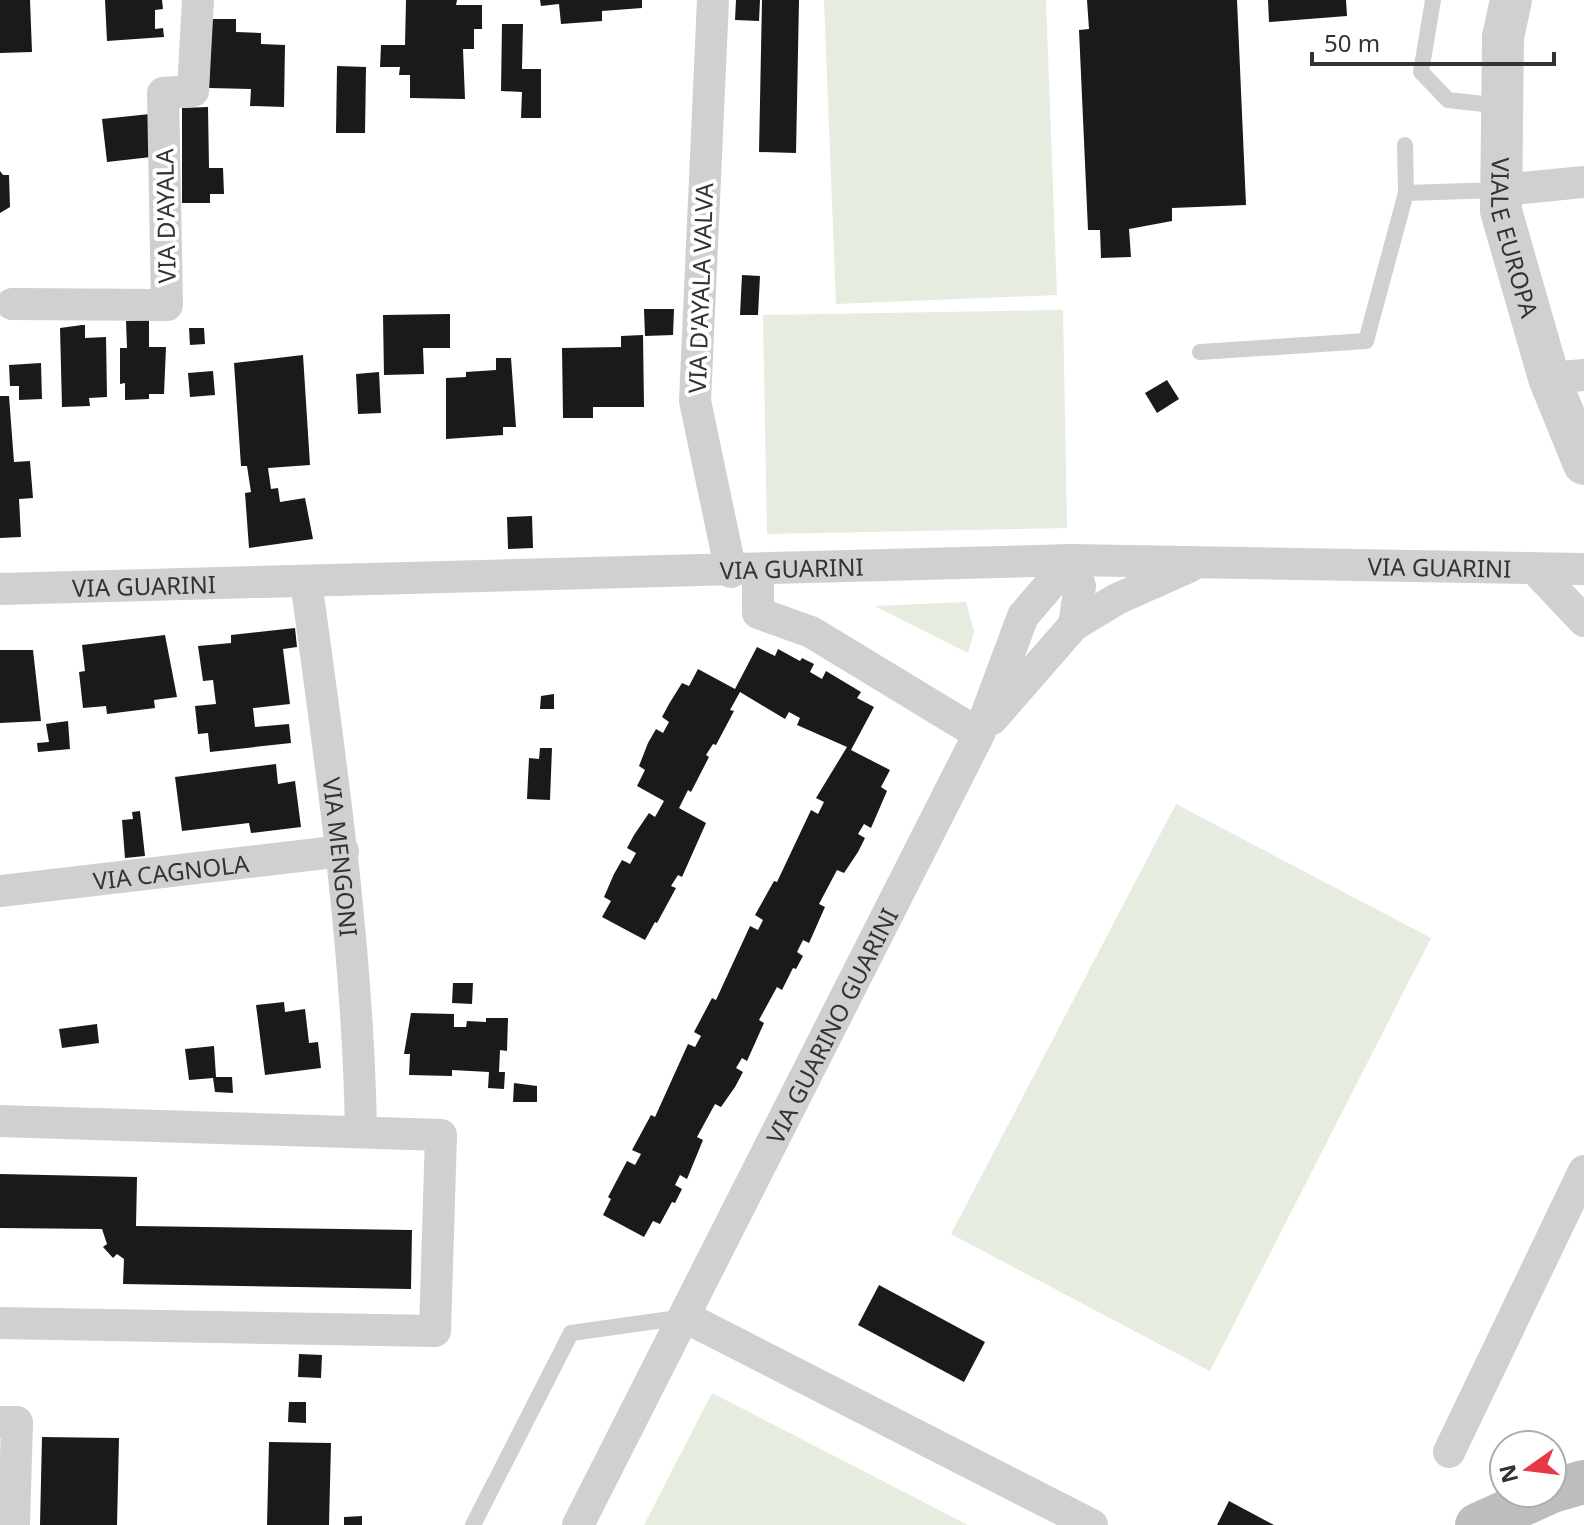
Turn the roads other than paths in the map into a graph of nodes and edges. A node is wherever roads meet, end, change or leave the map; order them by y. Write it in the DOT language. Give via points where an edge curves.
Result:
graph roads {
  1 [pos="198,0"];
  2 [pos="713,0"];
  3 [pos="1433,0"];
  4 [pos="1511,0"];
  5 [pos="1502,106"];
  6 [pos="1405,145"];
  7 [pos="1584,182"];
  8 [pos="1502,190"];
  9 [pos="1406,193"];
  10 [pos="12,304"];
  11 [pos="1200,352"];
  12 [pos="1567,377"];
  13 [pos="1584,464"];
  14 [pos="1071,560"];
  15 [pos="996,563"];
  16 [pos="1195,564"];
  17 [pos="1534,568"];
  18 [pos="1584,569"];
  19 [pos="745,571"];
  20 [pos="306,581"];
  21 [pos="0,589"];
  22 [pos="1023,616"];
  23 [pos="1584,621"];
  24 [pos="1074,625"];
  25 [pos="979,734"];
  26 [pos="343,851"];
  27 [pos="0,891"];
  28 [pos="0,1121"];
  29 [pos="361,1132"];
  30 [pos="1584,1171"];
  31 [pos="685,1317"];
  32 [pos="0,1323"];
  33 [pos="0,1422"];
  34 [pos="1449,1452"];
  35 [pos="1513,1509"];
  36 [pos="14,1525"];
  37 [pos="473,1525"];
  38 [pos="578,1525"];
  39 [pos="1092,1525"];
  40 [pos="1477,1525"];
  1 -- 10 [label="street, VIA D'AYALA" via="193,91 163,93 167,305"];
  2 -- 19 [label="street, VIA D'AYALA VALVA" via="695,401"];
  3 -- 5 [label="lane" via="1421,72 1448,100"];
  4 -- 5 [label="street, VIALE EUROPA" via="1503,37"];
  5 -- 8 [label="street, VIALE EUROPA"];
  6 -- 9 [label="lane"];
  7 -- 8 [label="street"];
  8 -- 9 [label="lane"];
  8 -- 12 [label="street, VIALE EUROPA" via="1501,211"];
  9 -- 11 [label="lane" via="1366,341"];
  12 -- 13 [label="street, VIALE EUROPA"];
  14 -- 15 [label="street, VIA GUARINI"];
  14 -- 16 [label="street, VIA GUARINI"];
  14 -- 22 [label="street, VIA GUARINO GUARINI"];
  14 -- 24 [label="street" via="1080,586"];
  15 -- 19 [label="street, VIA GUARINI"];
  15 -- 22 [label="street"];
  16 -- 17 [label="street, VIA GUARINI"];
  16 -- 24 [label="street, VIA GUARINO GUARINI"];
  17 -- 18 [label="street, VIA GUARINI"];
  17 -- 23 [label="street"];
  19 -- 20 [label="street, VIA GUARINI"];
  19 -- 25 [label="street, VIA D'AYALA VALVA" via="758,613 811,632"];
  20 -- 21 [label="street, VIA GUARINI"];
  20 -- 26 [label="street, VIA MENGONI"];
  22 -- 25 [label="street, VIA GUARINO GUARINI"];
  24 -- 25 [label="street, VIA GUARINO GUARINI"];
  25 -- 31 [label="street, VIA GUARINO GUARINI"];
  26 -- 27 [label="street, VIA CAGNOLA"];
  26 -- 29 [label="street, VIA MENGONI"];
  28 -- 29 [label="street"];
  29 -- 32 [label="street" via="441,1135 435,1331"];
  30 -- 34 [label="street"];
  31 -- 37 [label="lane" via="571,1333"];
  31 -- 38 [label="street, VIA GUARINO GUARINI"];
  31 -- 39 [label="street"];
  33 -- 36 [label="street" via="17,1422"];
  35 -- 40 [label="main road"];
}
